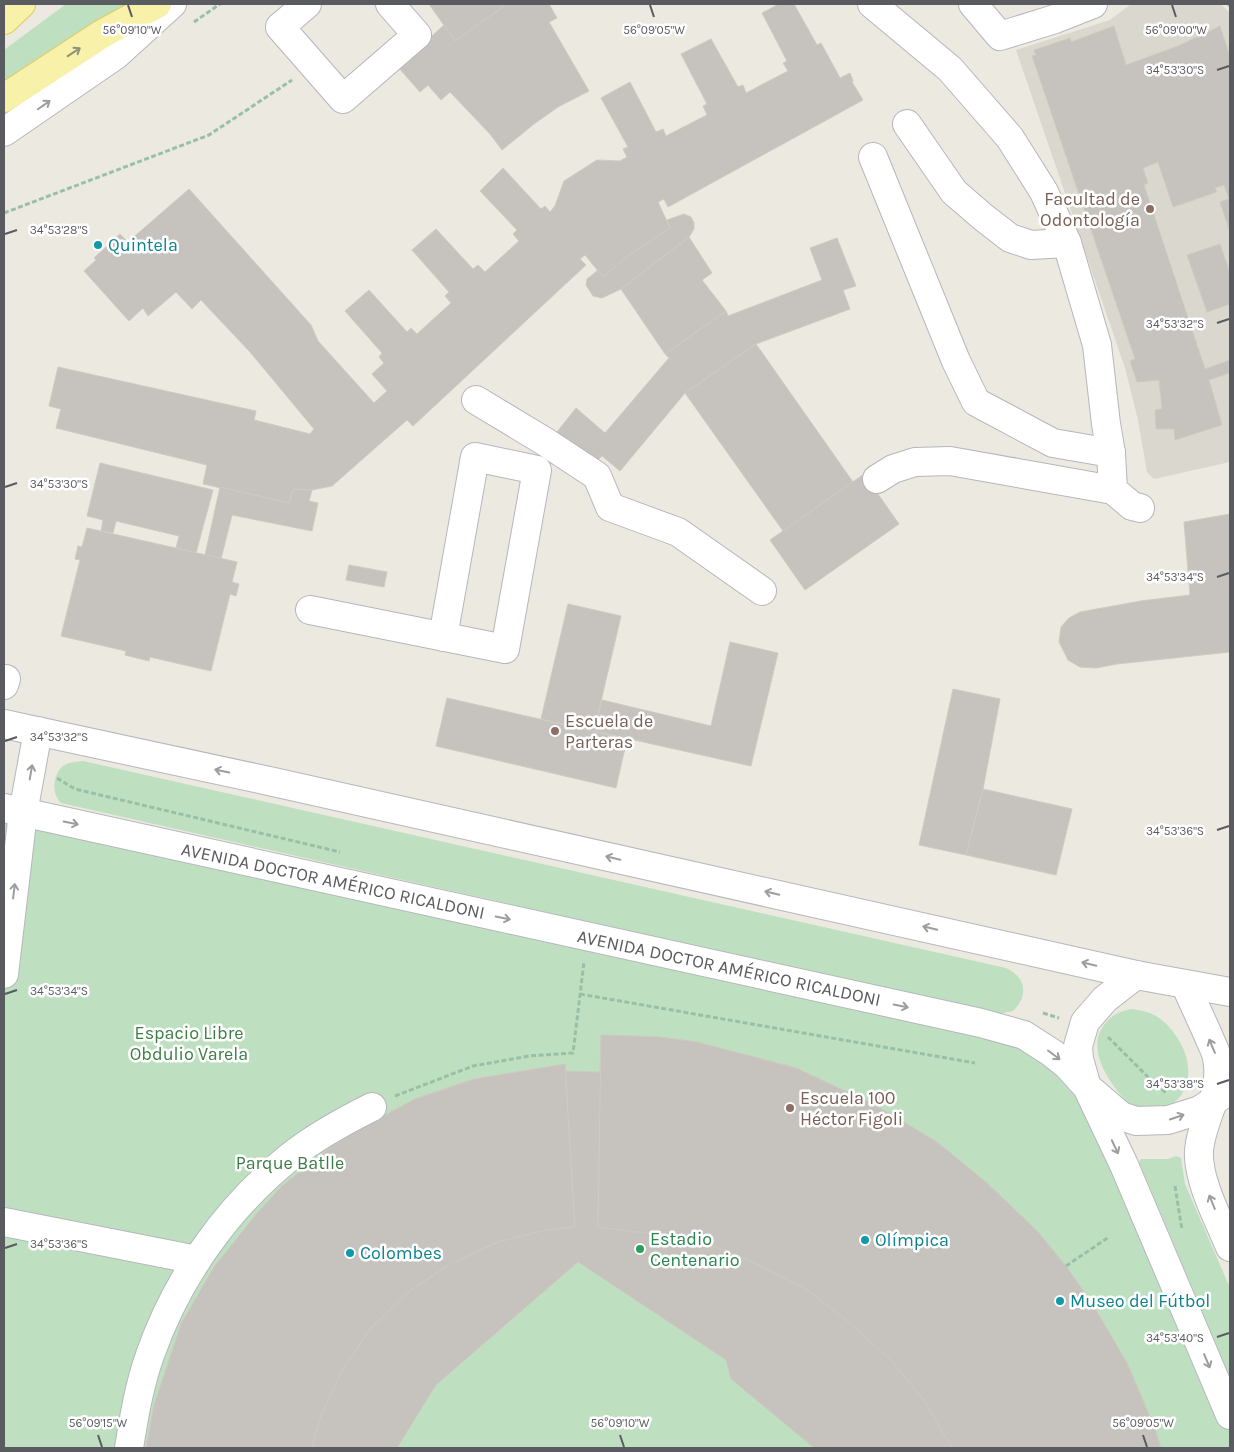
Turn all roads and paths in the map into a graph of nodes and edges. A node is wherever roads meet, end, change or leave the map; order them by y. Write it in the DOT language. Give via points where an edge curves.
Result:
graph roads {
  1 [pos="16,4"];
  2 [pos="21,4"];
  3 [pos="156,4"];
  4 [pos="172,4"];
  5 [pos="307,4"];
  6 [pos="390,4"];
  7 [pos="872,4"];
  8 [pos="974,4"];
  9 [pos="1093,4"];
  10 [pos="4,11"];
  11 [pos="4,20"];
  12 [pos="314,66"];
  13 [pos="4,98"];
  14 [pos="907,124"];
  15 [pos="4,132"];
  16 [pos="873,157"];
  17 [pos="4,213"];
  18 [pos="1067,243"];
  19 [pos="476,400"];
  20 [pos="1111,453"];
  21 [pos="877,479"];
  22 [pos="1113,490"];
  23 [pos="1140,508"];
  24 [pos="762,591"];
  25 [pos="310,610"];
  26 [pos="443,637"];
  27 [pos="4,724"];
  28 [pos="38,731"];
  29 [pos="14,811"];
  30 [pos="587,937"];
  31 [pos="4,974"];
  32 [pos="1136,975"];
  33 [pos="1185,984"];
  34 [pos="1230,992"];
  35 [pos="580,994"];
  36 [pos="975,1063"];
  37 [pos="1087,1087"];
  38 [pos="1222,1095"];
  39 [pos="372,1106"];
  40 [pos="4,1222"];
  41 [pos="1109,1237"];
  42 [pos="1230,1247"];
  43 [pos="197,1260"];
  44 [pos="1066,1266"];
  45 [pos="1230,1415"];
  46 [pos="130,1448"];
  1 -- 10 [label="street"];
  2 -- 11 [label="main road"];
  13 -- 3 [label="main road, one-way" via="102,34"];
  15 -- 4 [label="street, one-way" via="116,55"];
  5 -- 12 [label="street" via="280,27"];
  6 -- 12 [label="street" via="417,35 342,99"];
  7 -- 18 [label="street" via="950,69 1010,138 1044,192"];
  8 -- 9 [label="street" via="1000,36"];
  12 -- 17 [label="path" via="209,135"];
  14 -- 18 [label="street" via="954,192 1010,238 1031,245"];
  16 -- 20 [label="street" via="956,361 976,402 1053,443"];
  18 -- 20 [label="street" via="1097,345"];
  19 -- 24 [label="street" via="596,476 610,507 678,532"];
  20 -- 22 [label="street"];
  21 -- 22 [label="street" via="893,469 915,462 950,461"];
  22 -- 23 [label="street" via="1132,506"];
  25 -- 26 [label="street"];
  26 -- 26 [label="street" via="505,649 537,470 475,457"];
  27 -- 28 [label="street"];
  29 -- 28 [label="street, one-way"];
  32 -- 28 [label="street, one-way"];
  29 -- 30 [label="street, AVENIDA DOCTOR AMÉRICO RICALDONI, one-way"];
  31 -- 29 [label="street, one-way"];
  30 -- 35 [label="path"];
  30 -- 37 [label="street, AVENIDA DOCTOR AMÉRICO RICALDONI, one-way" via="982,1023 1024,1035 1067,1065"];
  32 -- 33 [label="street"];
  32 -- 37 [label="street" via="1105,999 1086,1022 1078,1046"];
  33 -- 34 [label="street"];
  38 -- 33 [label="street, one-way" via="1217,1056"];
  35 -- 36 [label="path"];
  35 -- 39 [label="path" via="573,1053 529,1056 473,1066"];
  37 -- 38 [label="street, one-way" via="1121,1116 1136,1121 1168,1120 1200,1110"];
  37 -- 45 [label="street, AVENIDA DOCTOR AMÉRICO RICALDONI, one-way" via="1124,1165"];
  42 -- 38 [label="street, one-way" via="1199,1164 1199,1149 1206,1123"];
  39 -- 43 [label="street" via="291,1155 224,1222"];
  40 -- 43 [label="street"];
  41 -- 44 [label="path"];
  43 -- 46 [label="street" via="170,1307 150,1356 136,1408"];
}
